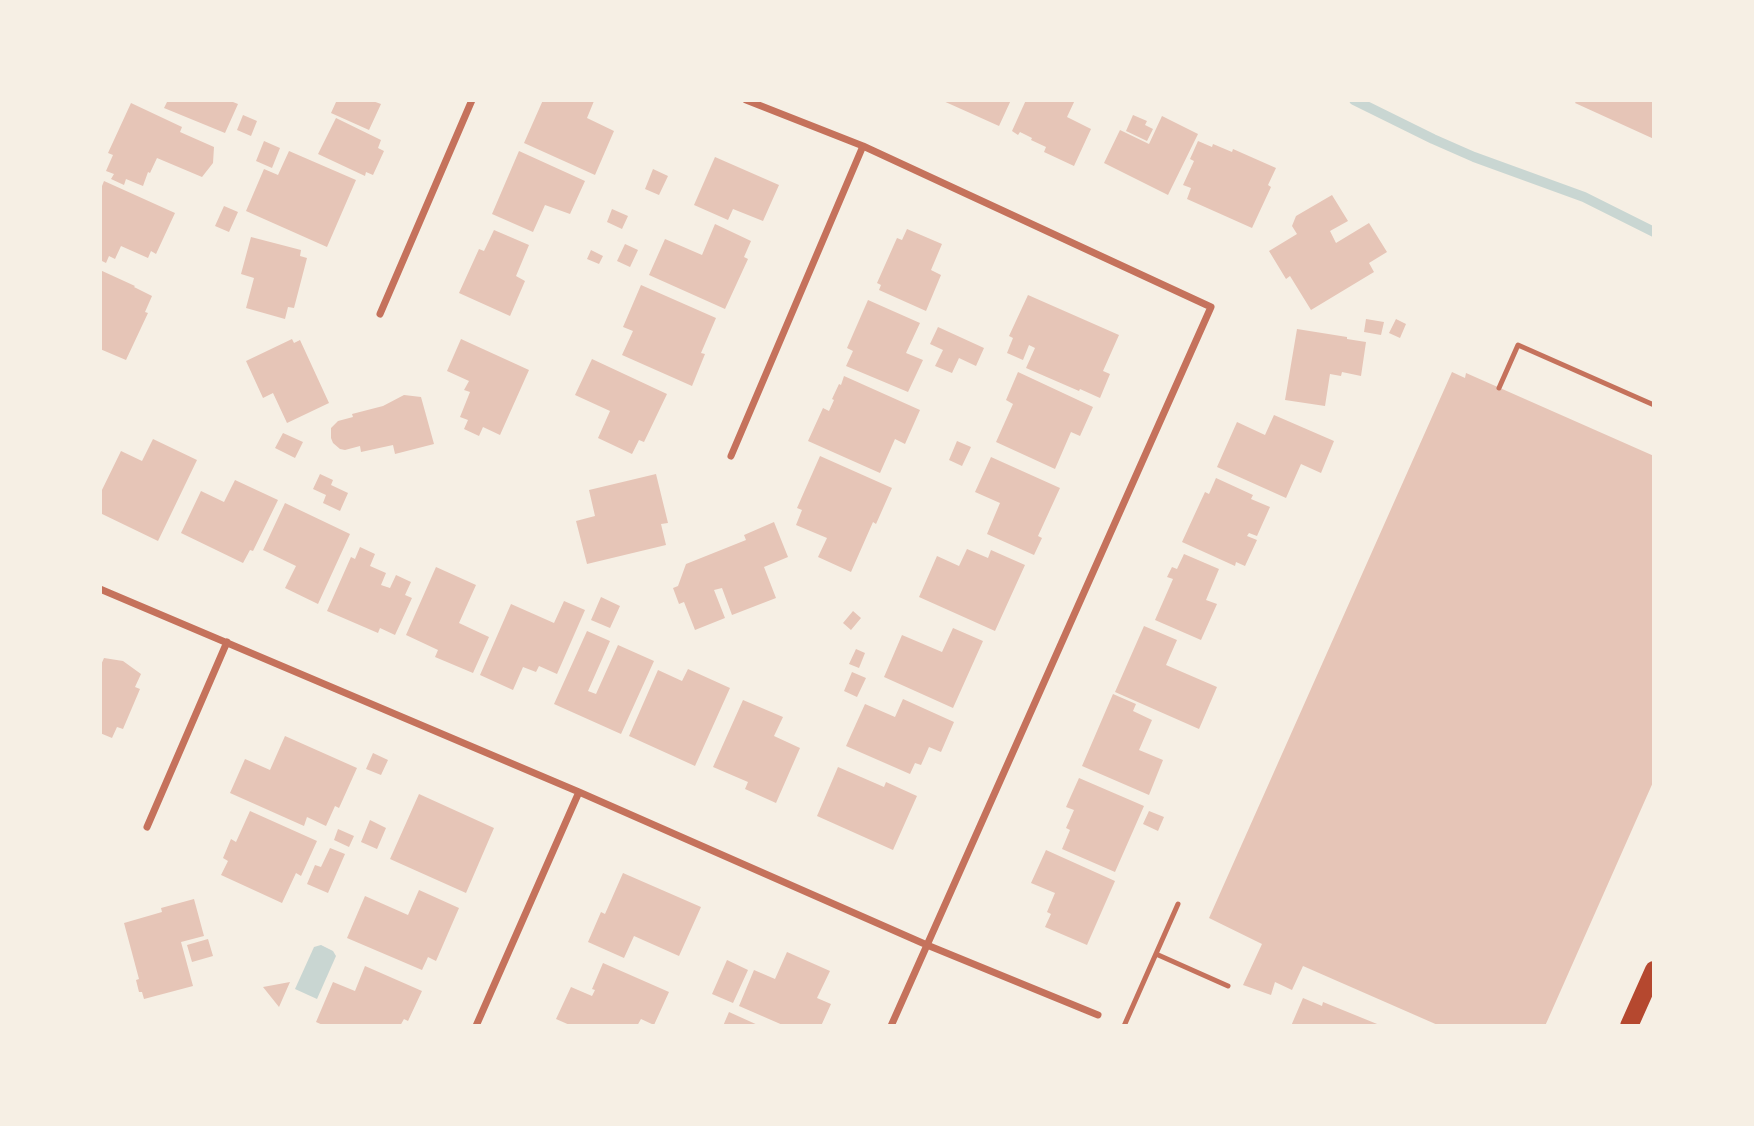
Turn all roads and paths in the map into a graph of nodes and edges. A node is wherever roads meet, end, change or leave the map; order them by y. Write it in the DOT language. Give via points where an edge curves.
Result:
graph roads {
  1 [pos="472,100"];
  2 [pos="746,100"];
  3 [pos="863,146"];
  4 [pos="380,314"];
  5 [pos="1499,388"];
  6 [pos="1654,405"];
  7 [pos="731,456"];
  8 [pos="100,589"];
  9 [pos="227,642"];
  10 [pos="579,792"];
  11 [pos="147,827"];
  12 [pos="1178,904"];
  13 [pos="927,945"];
  14 [pos="1156,954"];
  15 [pos="1654,970"];
  16 [pos="1228,986"];
  17 [pos="1098,1015"];
  18 [pos="476,1026"];
  19 [pos="891,1026"];
  20 [pos="1124,1026"];
  21 [pos="1629,1026"];
  1 -- 4 [label="street"];
  2 -- 3 [label="street"];
  3 -- 7 [label="street"];
  3 -- 13 [label="street" via="1211,307"];
  5 -- 6 [label="lane" via="1517,345"];
  8 -- 9 [label="street"];
  9 -- 10 [label="street"];
  9 -- 11 [label="street"];
  10 -- 13 [label="street"];
  10 -- 18 [label="street"];
  12 -- 14 [label="lane"];
  13 -- 17 [label="street"];
  13 -- 19 [label="street"];
  14 -- 16 [label="lane"];
  14 -- 20 [label="lane"];
  15 -- 21 [label="main road"];
}
